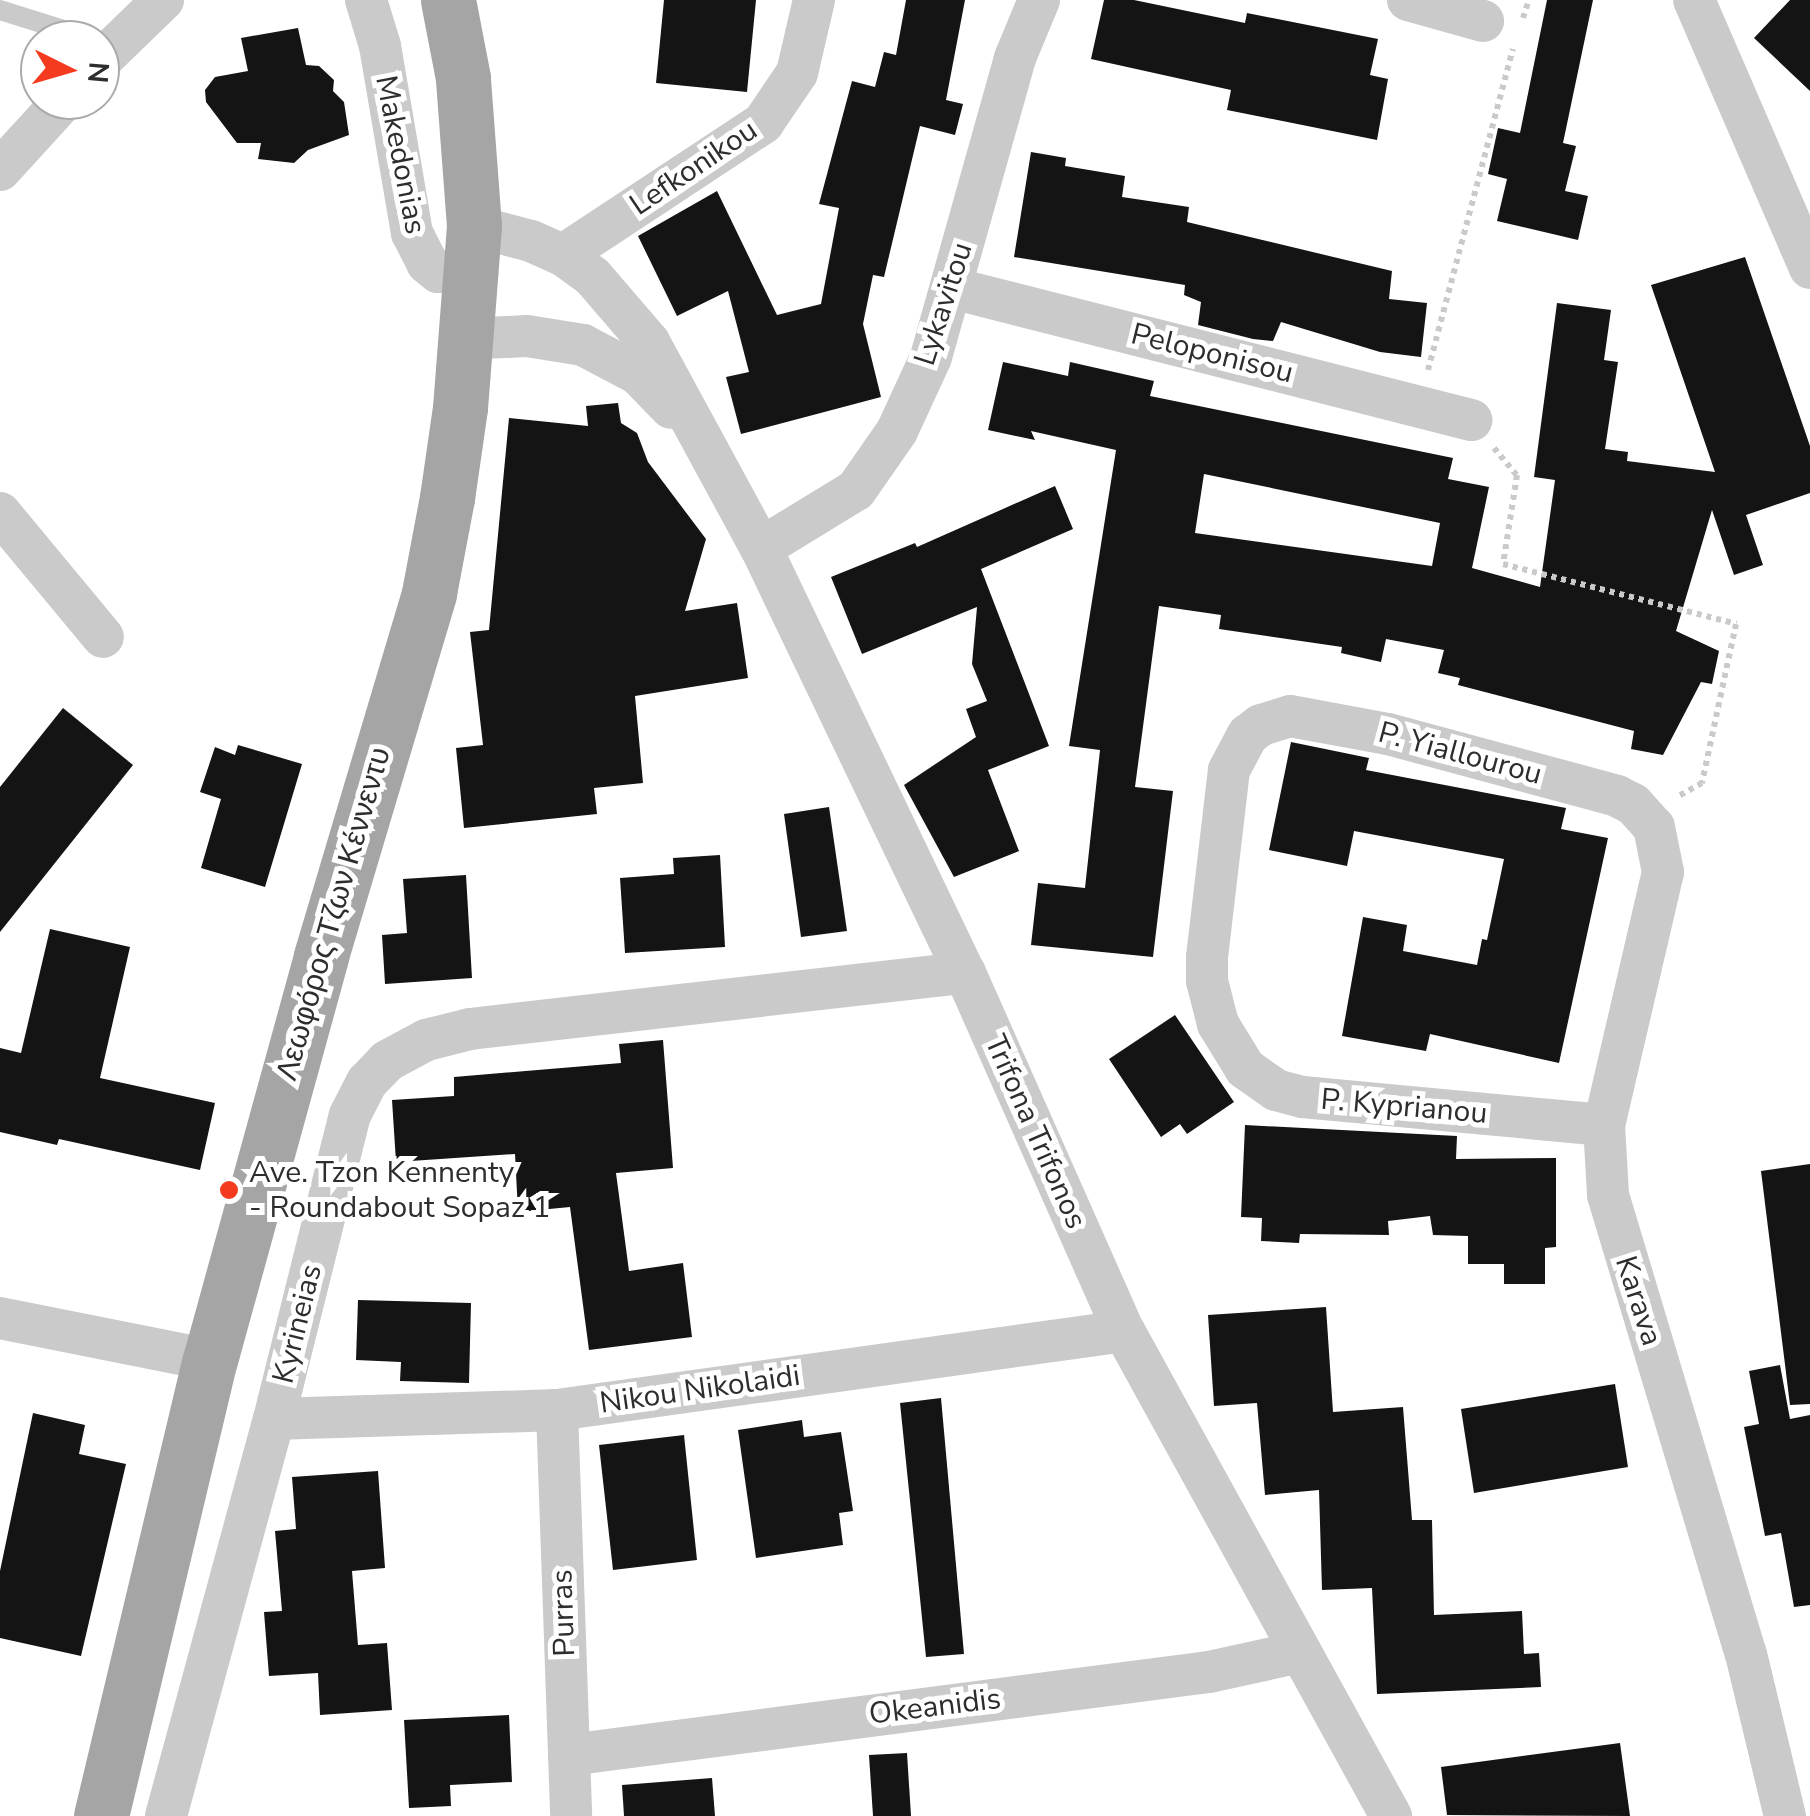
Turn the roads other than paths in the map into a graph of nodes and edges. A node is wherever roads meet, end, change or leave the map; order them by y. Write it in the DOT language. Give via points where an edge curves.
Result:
graph roads {
  1 [pos="163,0"];
  2 [pos="366,0"];
  3 [pos="448,0"];
  4 [pos="814,0"];
  5 [pos="1039,0"];
  6 [pos="1408,0"];
  7 [pos="1694,0"];
  8 [pos="0,10"];
  9 [pos="28,20"];
  10 [pos="1506,29"];
  11 [pos="120,33"];
  12 [pos="46,120"];
  13 [pos="0,170"];
  14 [pos="472,249"];
  15 [pos="563,255"];
  16 [pos="1808,256"];
  17 [pos="952,288"];
  18 [pos="466,339"];
  19 [pos="1472,420"];
  20 [pos="699,438"];
  21 [pos="0,513"];
  22 [pos="761,548"];
  23 [pos="103,637"];
  24 [pos="1631,804"];
  25 [pos="965,972"];
  26 [pos="1226,1041"];
  27 [pos="1604,1125"];
  28 [pos="0,1318"];
  29 [pos="1124,1331"];
  30 [pos="210,1360"];
  31 [pos="556,1410"];
  32 [pos="274,1419"];
  33 [pos="1300,1652"];
  34 [pos="569,1755"];
  35 [pos="101,1816"];
  36 [pos="166,1816"];
  37 [pos="571,1816"];
  38 [pos="1390,1816"];
  39 [pos="1785,1816"];
  1 -- 11 [label="street"];
  2 -- 14 [label="street, Makedonias" via="412,232 438,272"];
  3 -- 14 [label="main road, Λεωφόρος Τζων Κέννεντυ" via="464,78"];
  4 -- 15 [label="street, Lefkonikou" via="796,73 763,123"];
  5 -- 17 [label="street, Lykavitou" via="1015,58"];
  6 -- 10 [label="street"];
  7 -- 16 [label="street"];
  8 -- 9 [label="lane"];
  12 -- 13 [label="street"];
  14 -- 15 [label="street, Trifona Trifonos" via="531,241"];
  14 -- 18 [label="main road, Λεωφόρος Τζων Κέννεντυ"];
  15 -- 20 [label="street, Trifona Trifonos" via="594,277 650,342"];
  17 -- 19 [label="street, Peloponisou"];
  17 -- 22 [label="street, Lykavitou" via="931,357 873,471 832,509"];
  18 -- 20 [label="street, Trifona Trifonos" via="528,336 583,345 638,374"];
  18 -- 30 [label="main road, Λεωφόρος Τζων Κέννεντυ" via="429,593"];
  20 -- 22 [label="street, Trifona Trifonos"];
  21 -- 23 [label="street"];
  22 -- 25 [label="street, Trifona Trifonos"];
  24 -- 26 [label="street, P. Yiallourou" via="1388,734 1301,717 1262,725 1238,748 1229,770 1207,969"];
  24 -- 27 [label="street, Karava" via="1654,826 1663,872"];
  25 -- 29 [label="street, Trifona Trifonos"];
  25 -- 32 [label="street, Kyrineias" via="470,1029 408,1047 367,1082 350,1115"];
  26 -- 27 [label="street, P. Kyprianou" via="1262,1082 1302,1097"];
  27 -- 39 [label="street, Karava" via="1618,1241 1704,1508"];
  28 -- 30 [label="street"];
  29 -- 31 [label="street, Nikou Nikolaidi"];
  29 -- 33 [label="street, Trifona Trifonos"];
  30 -- 35 [label="main road, Λεωφόρος Τζων Κέννεντυ"];
  31 -- 32 [label="street, Nikou Nikolaidi"];
  31 -- 34 [label="street, Purras"];
  32 -- 36 [label="street, Kyrineias"];
  33 -- 34 [label="street, Okeanidis" via="1209,1672"];
  33 -- 38 [label="street, Trifona Trifonos"];
  34 -- 37 [label="street, Purras"];
}
